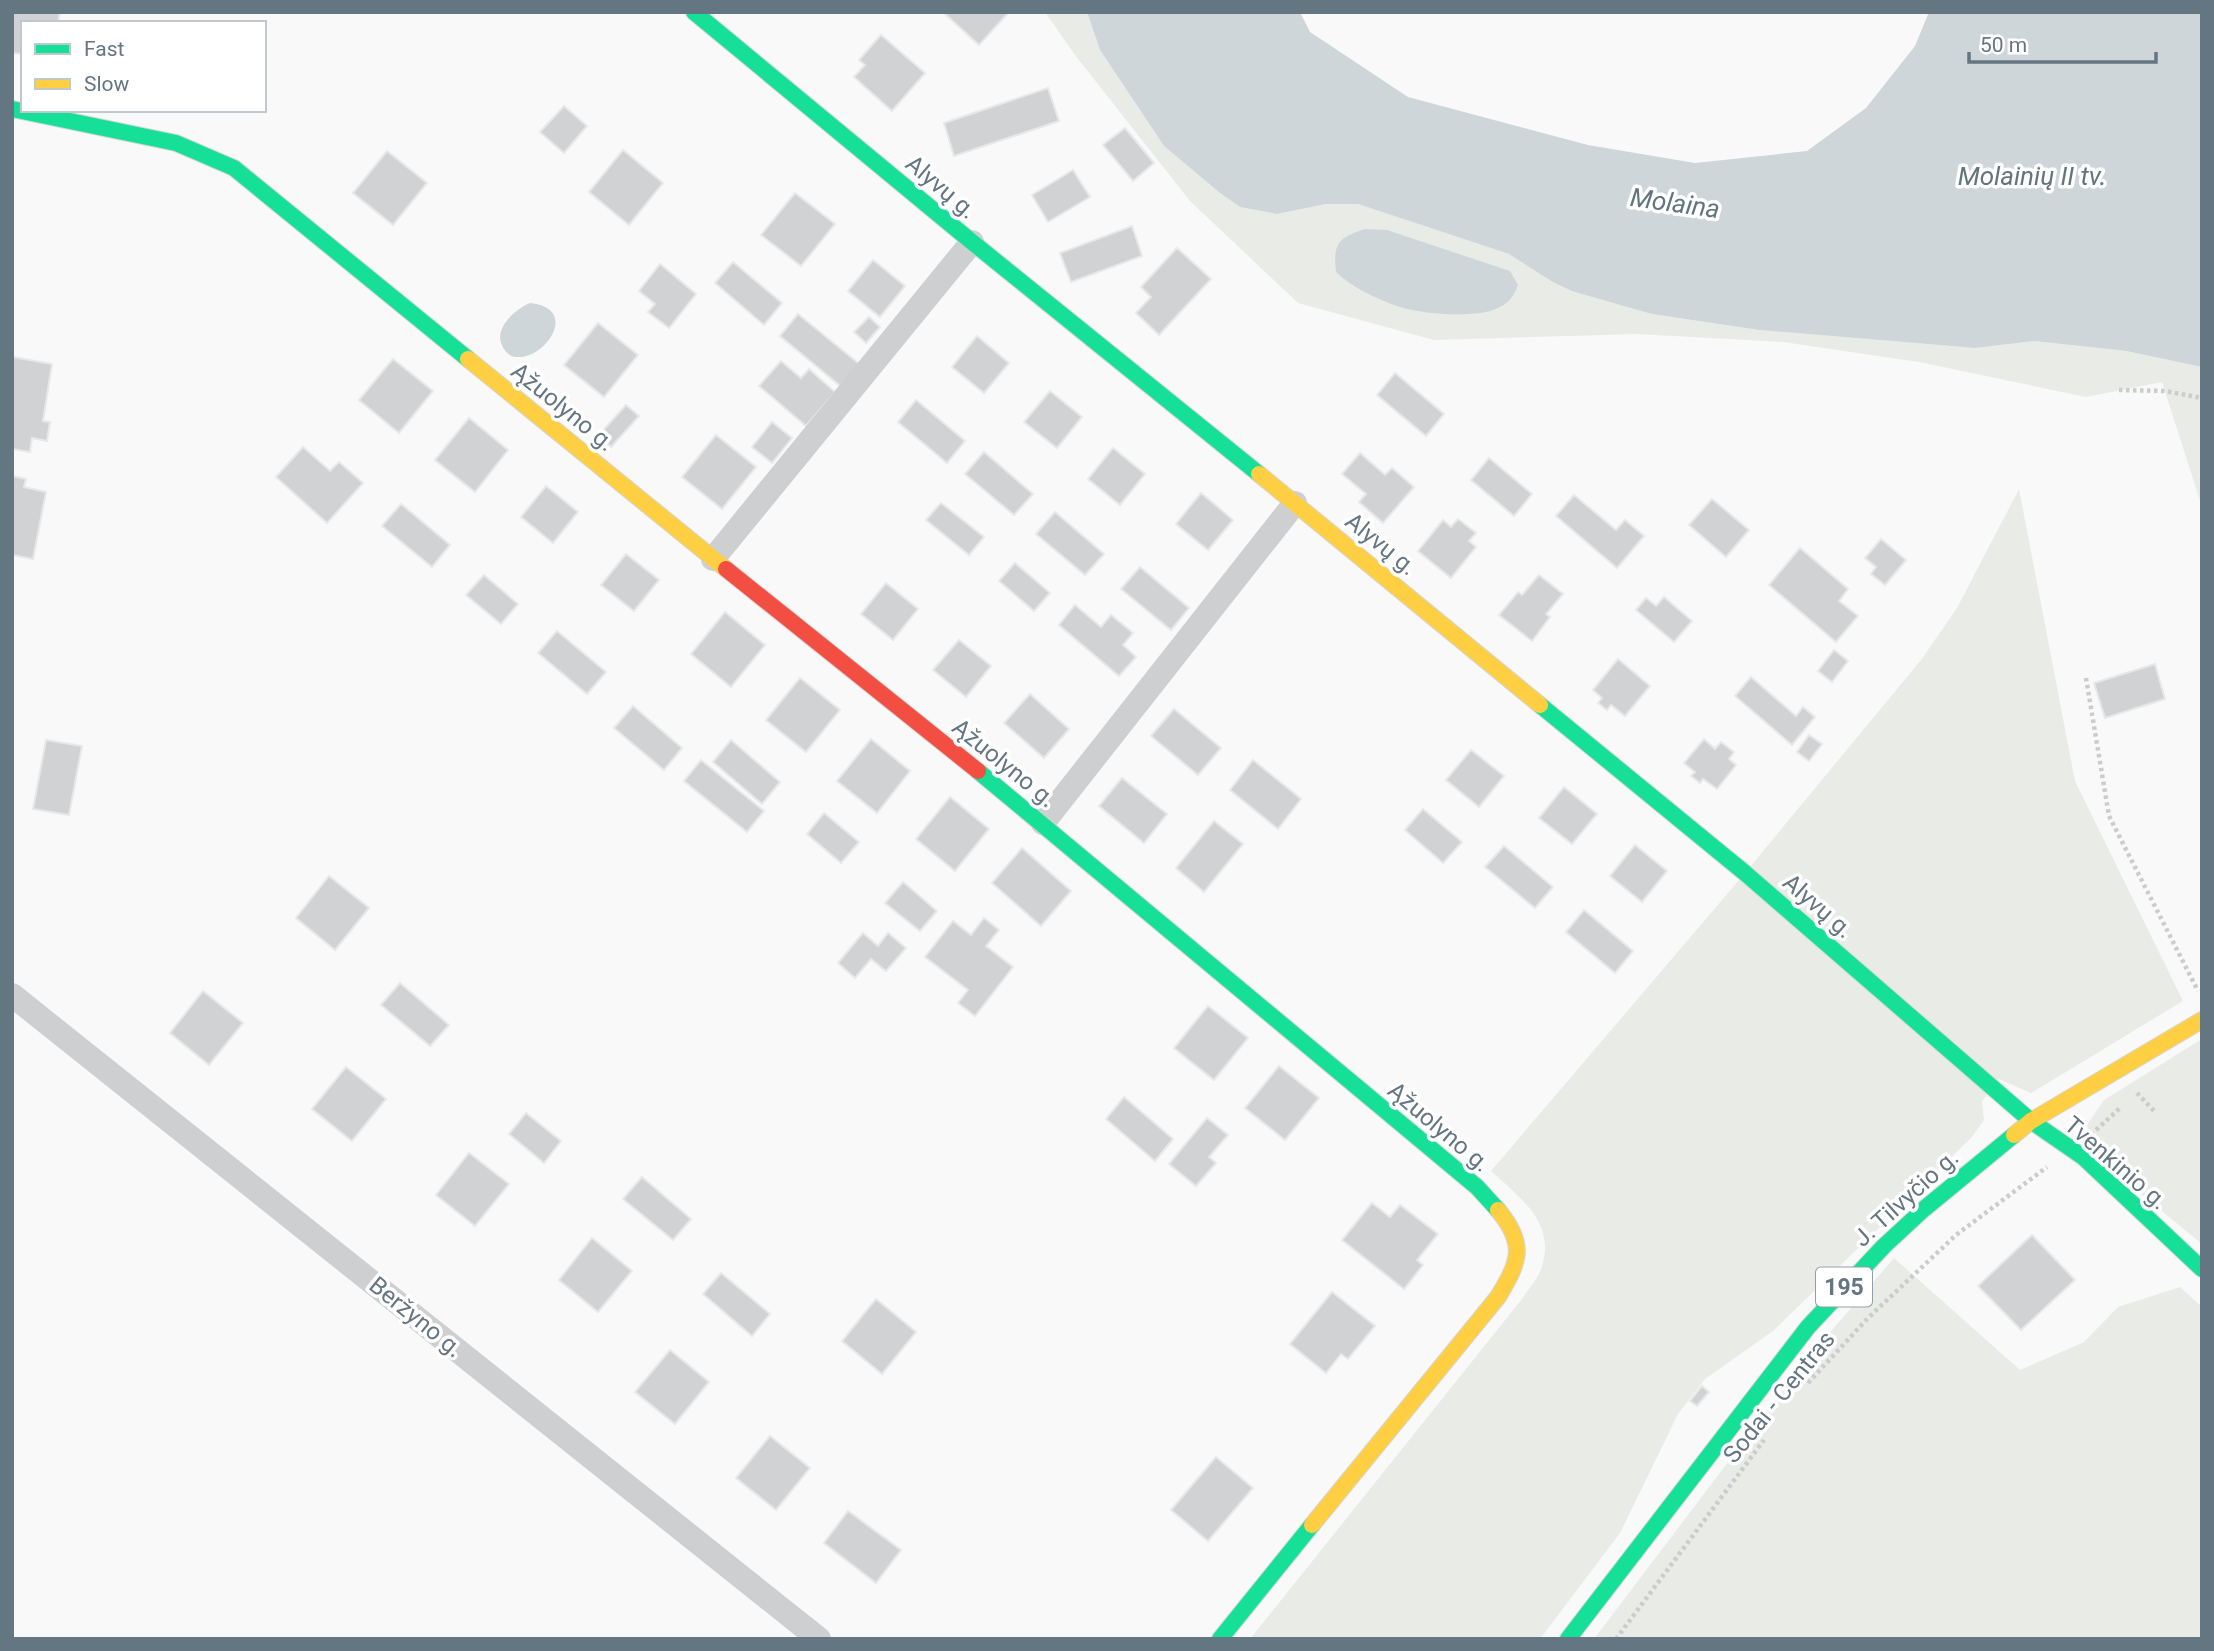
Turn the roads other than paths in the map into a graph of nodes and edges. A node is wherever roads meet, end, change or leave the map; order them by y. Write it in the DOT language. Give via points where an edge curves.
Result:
graph roads {
  1 [pos="694,12"];
  2 [pos="26,112"];
  3 [pos="972,242"];
  4 [pos="1295,503"];
  5 [pos="713,559"];
  6 [pos="1043,823"];
  7 [pos="12,995"];
  8 [pos="2202,1020"];
  9 [pos="2031,1122"];
  10 [pos="2202,1269"];
  11 [pos="819,1639"];
  12 [pos="1220,1639"];
  13 [pos="1568,1639"];
  1 -- 3 [label="street, Alyvų g."];
  2 -- 5 [label="street, Ąžuolyno g." via="176,143 234,169"];
  3 -- 4 [label="street, Alyvų g."];
  3 -- 5 [label="street"];
  4 -- 6 [label="street"];
  4 -- 9 [label="street, Alyvų g." via="1745,873"];
  5 -- 6 [label="street, Ąžuolyno g."];
  6 -- 12 [label="street, Ąžuolyno g." via="1477,1188 1506,1217 1516,1243 1515,1268 1498,1297"];
  7 -- 11 [label="street, Beržyno g."];
  8 -- 9 [label="street, J. Tilvyčio g. / 195"];
  9 -- 10 [label="street, Tvenkinio g." via="2075,1150"];
  9 -- 13 [label="street, J. Tilvyčio g. / 195" via="1924,1209 1808,1327"];
}
